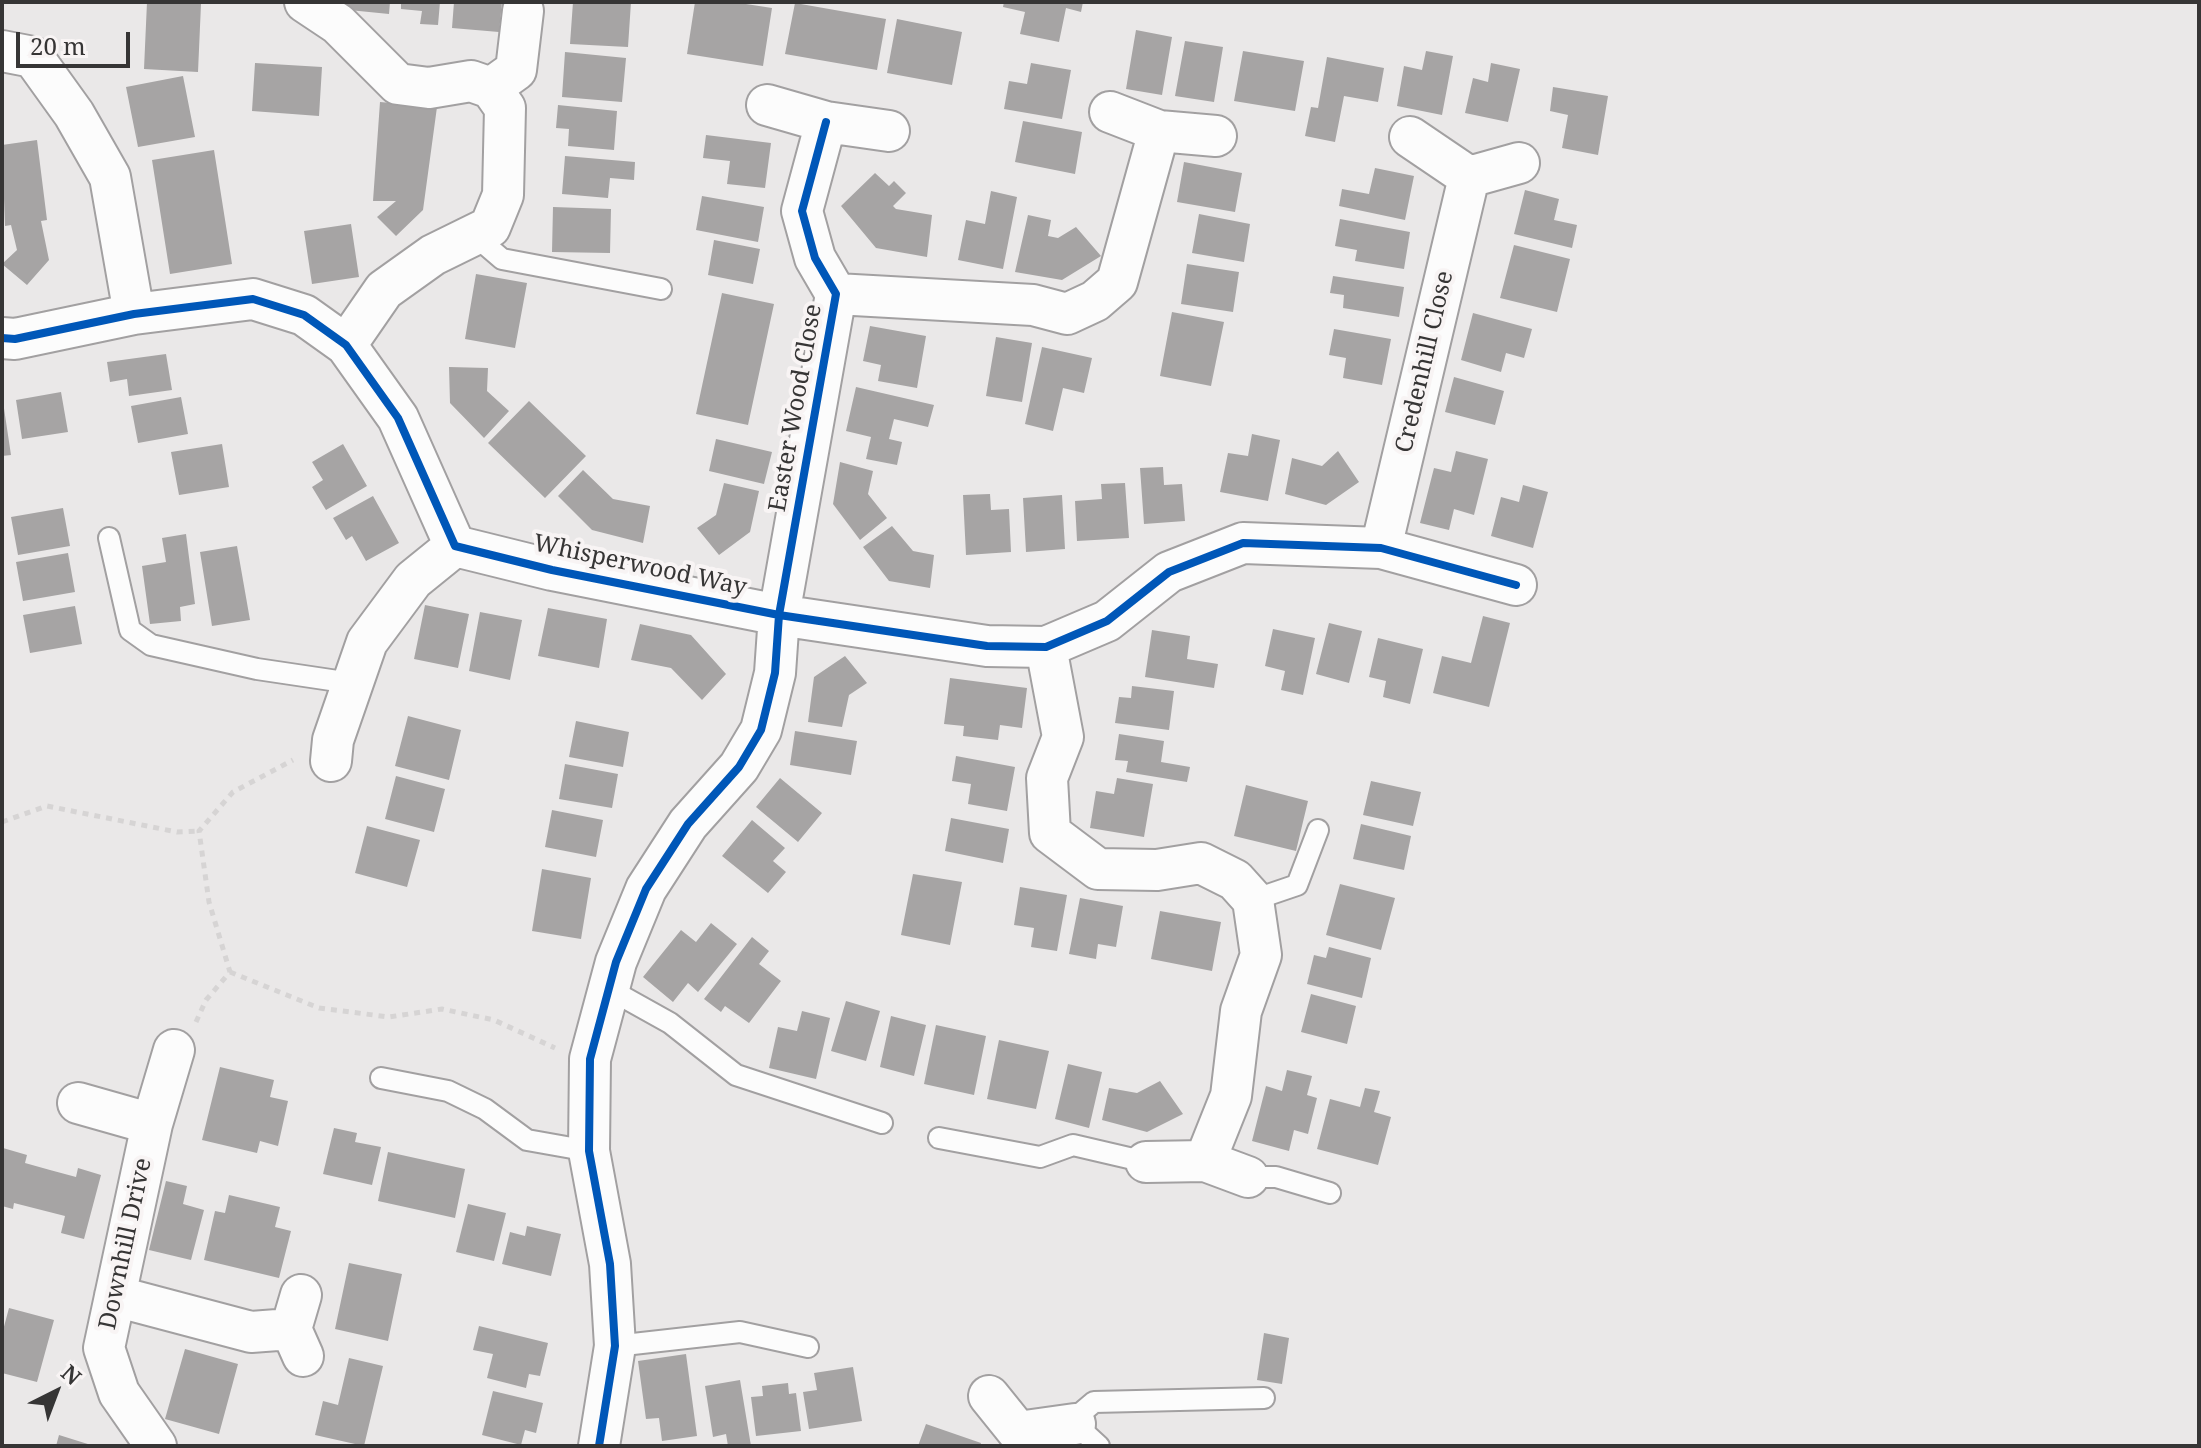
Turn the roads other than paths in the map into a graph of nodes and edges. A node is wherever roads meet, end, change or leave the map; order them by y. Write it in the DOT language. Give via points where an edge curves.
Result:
graph roads {
  1 [pos="305,2"];
  2 [pos="523,11"];
  3 [pos="2,51"];
  4 [pos="491,88"];
  5 [pos="767,105"];
  6 [pos="1110,112"];
  7 [pos="826,122"];
  8 [pos="889,131"];
  9 [pos="1159,131"];
  10 [pos="1216,136"];
  11 [pos="1410,137"];
  12 [pos="1519,163"];
  13 [pos="1469,177"];
  14 [pos="474,235"];
  15 [pos="661,289"];
  16 [pos="836,294"];
  17 [pos="134,314"];
  18 [pos="2,338"];
  19 [pos="346,345"];
  20 [pos="109,538"];
  21 [pos="455,546"];
  22 [pos="1381,548"];
  23 [pos="1516,585"];
  24 [pos="779,615"];
  25 [pos="1046,647"];
  26 [pos="351,683"];
  27 [pos="332,750"];
  28 [pos="1318,830"];
  29 [pos="1253,900"];
  30 [pos="609,989"];
  31 [pos="174,1050"];
  32 [pos="381,1078"];
  33 [pos="78,1103"];
  34 [pos="882,1123"];
  35 [pos="152,1124"];
  36 [pos="939,1138"];
  37 [pos="589,1151"];
  38 [pos="1205,1161"];
  39 [pos="1146,1162"];
  40 [pos="1248,1177"];
  41 [pos="1330,1193"];
  42 [pos="115,1296"];
  43 [pos="298,1327"];
  44 [pos="615,1346"];
  45 [pos="808,1347"];
  46 [pos="989,1396"];
  47 [pos="1264,1398"];
  48 [pos="1081,1431"];
  49 [pos="1015,1439"];
  50 [pos="156,1446"];
  51 [pos="599,1446"];
  1 -- 4 [label="street" via="338,24 398,84 429,88 471,81"];
  2 -- 4 [label="street" via="516,70"];
  3 -- 17 [label="street" via="33,57 110,177"];
  4 -- 14 [label="street" via="505,108 503,195 490,227"];
  5 -- 7 [label="street"];
  6 -- 9 [label="street"];
  7 -- 8 [label="street"];
  7 -- 16 [label="street, Easter Wood Close" via="802,211 815,258"];
  9 -- 10 [label="street"];
  9 -- 16 [label="street, Easter Wood Close" via="1117,282 1095,301 1067,314 1033,305"];
  11 -- 13 [label="street"];
  12 -- 13 [label="street"];
  13 -- 22 [label="street, Credenhill Close"];
  14 -- 15 [label="lane" via="502,259"];
  14 -- 19 [label="street" via="433,255 384,290"];
  16 -- 24 [label="street, Easter Wood Close"];
  17 -- 18 [label="street"];
  17 -- 19 [label="street" via="253,299 304,315"];
  19 -- 21 [label="street" via="398,418"];
  20 -- 26 [label="lane" via="130,630 151,645"];
  21 -- 24 [label="street, Whisperwood Way"];
  21 -- 26 [label="street" via="413,580 387,612 367,642"];
  22 -- 23 [label="street, Whisperwood Way"];
  22 -- 25 [label="street, Whisperwood Way" via="1243,543 1169,572 1107,621"];
  24 -- 25 [label="street, Whisperwood Way" via="987,646"];
  24 -- 30 [label="street, Easter Wood Close" via="775,673 761,730 739,767 688,824 646,889"];
  25 -- 29 [label="street" via="1063,737 1047,778 1050,833 1098,869 1157,870 1201,863 1235,880"];
  26 -- 27 [label="street"];
  28 -- 29 [label="lane" via="1297,885"];
  29 -- 38 [label="street" via="1261,955 1241,1011 1231,1096"];
  30 -- 34 [label="lane" via="670,1023 736,1075"];
  30 -- 37 [label="street, Easter Wood Close" via="590,1059"];
  31 -- 35 [label="street, Downhill Drive"];
  32 -- 37 [label="lane" via="448,1091 485,1109 527,1140"];
  33 -- 35 [label="street, Downhill Drive"];
  35 -- 42 [label="street, Downhill Drive"];
  36 -- 39 [label="lane" via="1040,1157 1073,1145"];
  37 -- 44 [label="street, Easter Wood Close" via="610,1264"];
  38 -- 39 [label="street"];
  38 -- 40 [label="street"];
  40 -- 41 [label="lane" via="1276,1177"];
  42 -- 43 [label="street" via="251,1332"];
  42 -- 50 [label="street, Downhill Drive" via="104,1348 119,1393"];
  44 -- 45 [label="lane" via="740,1332"];
  44 -- 51 [label="street, Easter Wood Close"];
  46 -- 49 [label="street"];
  47 -- 48 [label="lane" via="1094,1402"];
  48 -- 49 [label="street"];
}
